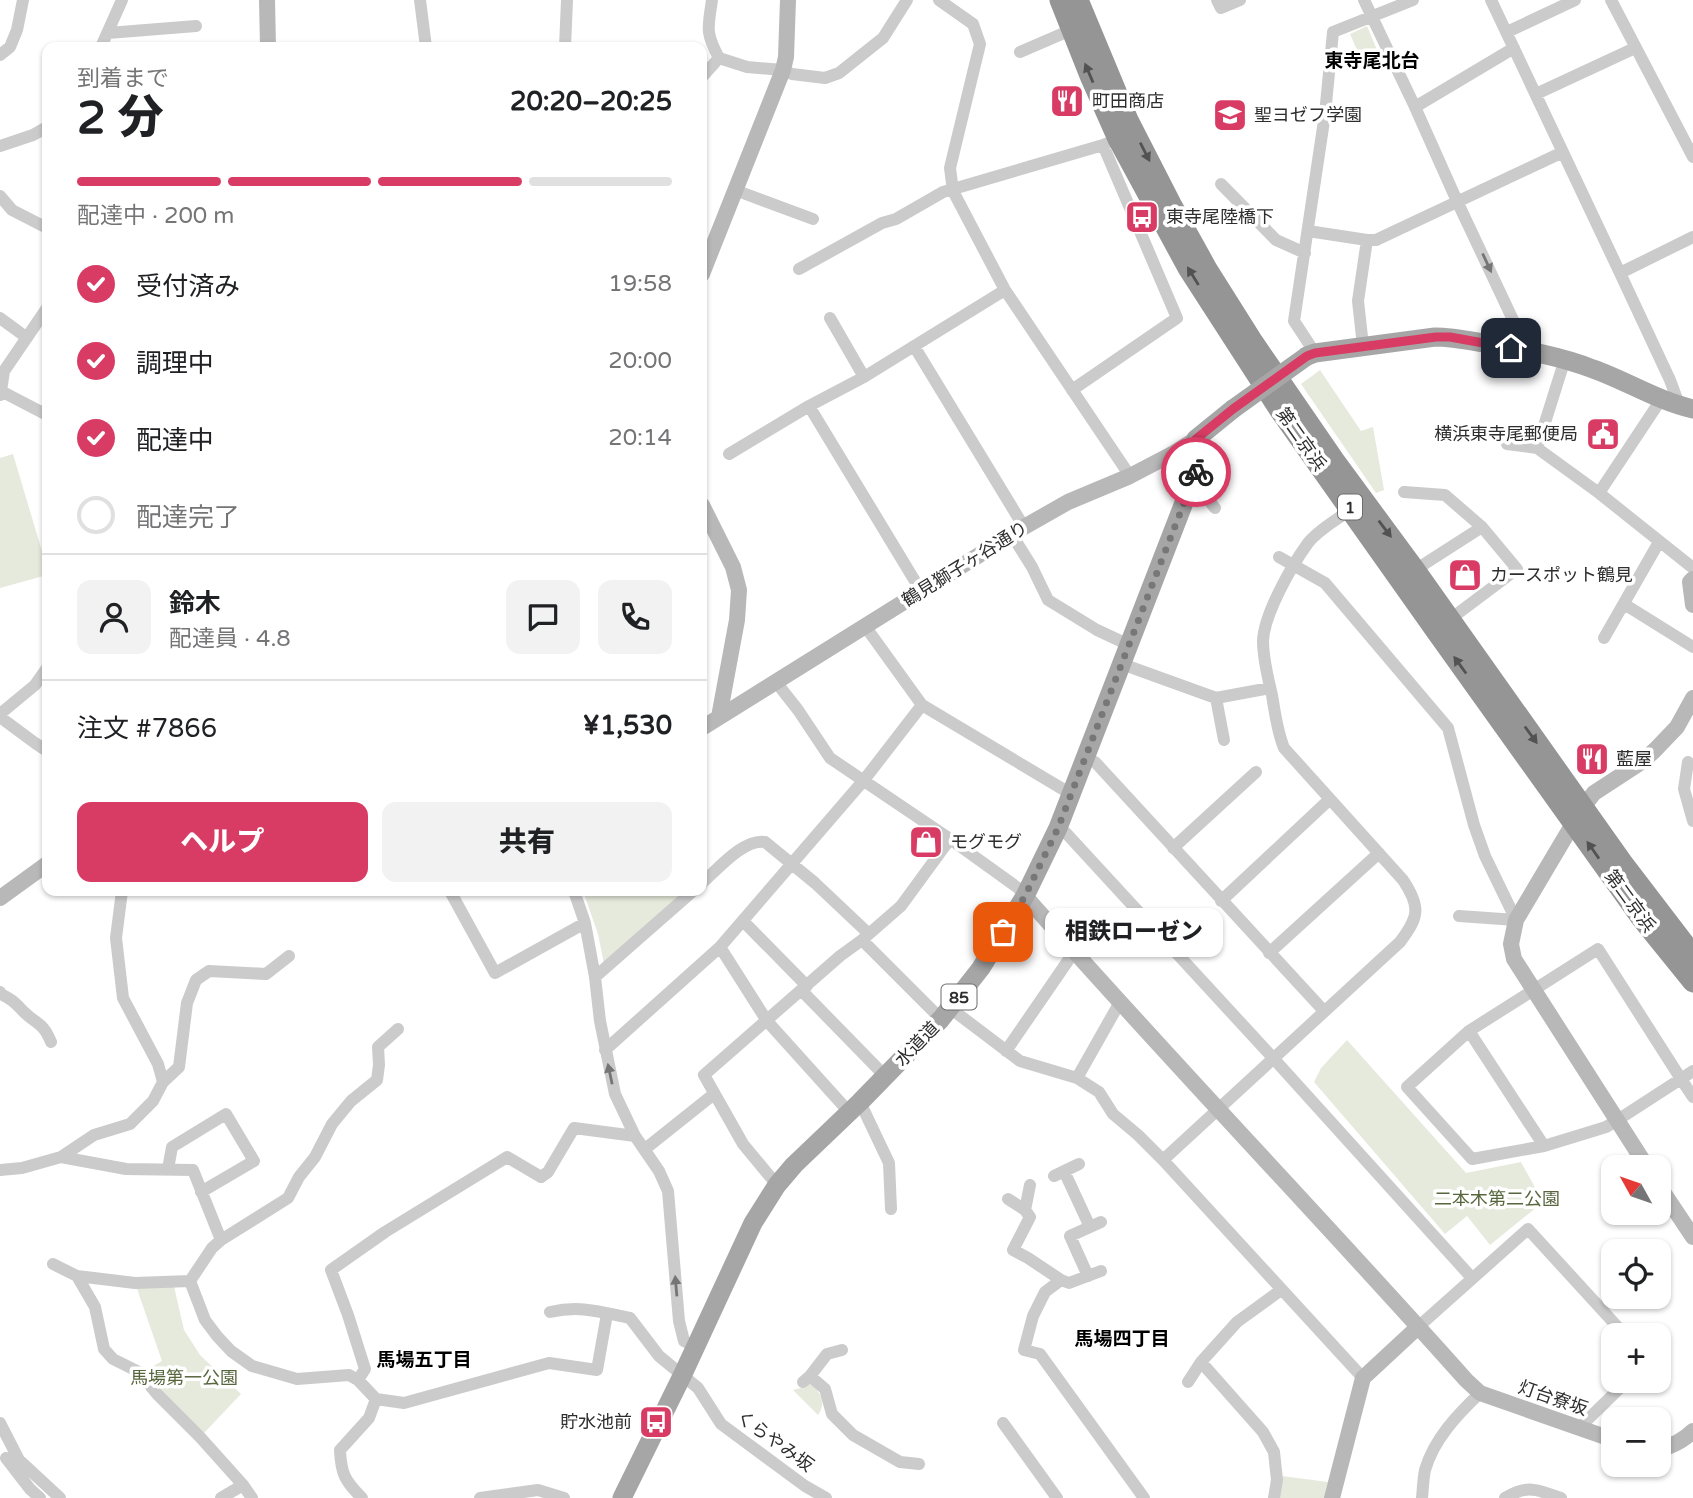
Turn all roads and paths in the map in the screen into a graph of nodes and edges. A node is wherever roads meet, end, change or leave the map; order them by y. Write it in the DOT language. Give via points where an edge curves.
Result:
graph roads {
  1 [pos="23,0"];
  2 [pos="122,0"];
  3 [pos="267,0"];
  4 [pos="420,0"];
  5 [pos="567,0"];
  6 [pos="712,0"];
  7 [pos="788,0"];
  8 [pos="907,0"];
  9 [pos="939,0"];
  10 [pos="1060,0"];
  11 [pos="1078,0"];
  12 [pos="1217,0"];
  13 [pos="1240,0"];
  14 [pos="1364,0"];
  15 [pos="1413,0"];
  16 [pos="1491,0"];
  17 [pos="1575,0"];
  18 [pos="1611,0"];
  19 [pos="1372,17"];
  20 [pos="196,26"];
  21 [pos="1071,30"];
  22 [pos="1507,32"];
  23 [pos="108,33"];
  24 [pos="104,42"];
  25 [pos="268,42"];
  26 [pos="425,42"];
  27 [pos="565,42"];
  28 [pos="1514,48"];
  29 [pos="1635,48"];
  30 [pos="1020,52"];
  31 [pos="0,55"];
  32 [pos="719,58"];
  33 [pos="783,70"];
  34 [pos="707,71"];
  35 [pos="1536,94"];
  36 [pos="1415,107"];
  37 [pos="42,130"];
  38 [pos="1111,142"];
  39 [pos="0,146"];
  40 [pos="1563,152"];
  41 [pos="1693,157"];
  42 [pos="1221,184"];
  43 [pos="735,190"];
  44 [pos="953,191"];
  45 [pos="0,196"];
  46 [pos="1457,201"];
  47 [pos="813,219"];
  48 [pos="42,225"];
  49 [pos="1308,231"];
  50 [pos="1693,237"];
  51 [pos="1367,240"];
  52 [pos="1305,253"];
  53 [pos="707,261"];
  54 [pos="799,269"];
  55 [pos="1620,273"];
  56 [pos="1005,290"];
  57 [pos="42,315"];
  58 [pos="830,318"];
  59 [pos="2,322"];
  60 [pos="26,337"];
  61 [pos="914,346"];
  62 [pos="1363,346"];
  63 [pos="1521,349"];
  64 [pos="1311,354"];
  65 [pos="1565,359"];
  66 [pos="864,377"];
  67 [pos="1072,390"];
  68 [pos="1,393"];
  69 [pos="1662,398"];
  70 [pos="810,406"];
  71 [pos="1690,411"];
  72 [pos="42,413"];
  73 [pos="1196,439"];
  74 [pos="1507,444"];
  75 [pos="1537,448"];
  76 [pos="729,454"];
  77 [pos="1130,476"];
  78 [pos="1192,480"];
  79 [pos="1404,492"];
  80 [pos="1599,494"];
  81 [pos="1215,508"];
  82 [pos="1351,509"];
  83 [pos="707,515"];
  84 [pos="1482,527"];
  85 [pos="1018,531"];
  86 [pos="1659,542"];
  87 [pos="1279,557"];
  88 [pos="1294,565"];
  89 [pos="1693,568"];
  90 [pos="1415,570"];
  91 [pos="1693,579"];
  92 [pos="921,591"];
  93 [pos="1624,604"];
  94 [pos="1693,605"];
  95 [pos="1449,620"];
  96 [pos="865,626"];
  97 [pos="1605,638"];
  98 [pos="1129,645"];
  99 [pos="1693,647"];
  100 [pos="1122,664"];
  101 [pos="42,675"];
  102 [pos="776,682"];
  103 [pos="1270,688"];
  104 [pos="1216,698"];
  105 [pos="1693,698"];
  106 [pos="922,705"];
  107 [pos="0,715"];
  108 [pos="719,717"];
  109 [pos="707,725"];
  110 [pos="1224,740"];
  111 [pos="42,748"];
  112 [pos="1084,759"];
  113 [pos="1688,762"];
  114 [pos="1256,772"];
  115 [pos="864,780"];
  116 [pos="1071,794"];
  117 [pos="1330,799"];
  118 [pos="1578,815"];
  119 [pos="1693,821"];
  120 [pos="1058,828"];
  121 [pos="950,839"];
  122 [pos="1173,848"];
  123 [pos="1379,853"];
  124 [pos="792,864"];
  125 [pos="42,868"];
  126 [pos="707,879"];
  127 [pos="121,896"];
  128 [pos="453,896"];
  129 [pos="576,896"];
  130 [pos="687,896"];
  131 [pos="1025,896"];
  132 [pos="0,898"];
  133 [pos="1222,901"];
  134 [pos="1459,916"];
  135 [pos="1516,920"];
  136 [pos="743,921"];
  137 [pos="585,923"];
  138 [pos="866,937"];
  139 [pos="720,947"];
  140 [pos="1074,952"];
  141 [pos="1269,953"];
  142 [pos="1693,955"];
  143 [pos="289,956"];
  144 [pos="595,977"];
  145 [pos="1693,982"];
  146 [pos="804,988"];
  147 [pos="1534,990"];
  148 [pos="0,992"];
  149 [pos="1120,1002"];
  150 [pos="1324,1011"];
  151 [pos="945,1014"];
  152 [pos="767,1021"];
  153 [pos="398,1029"];
  154 [pos="1469,1031"];
  155 [pos="51,1042"];
  156 [pos="606,1050"];
  157 [pos="1006,1051"];
  158 [pos="1274,1059"];
  159 [pos="1693,1071"];
  160 [pos="886,1076"];
  161 [pos="1077,1078"];
  162 [pos="1681,1079"];
  163 [pos="163,1082"];
  164 [pos="714,1094"];
  165 [pos="1693,1097"];
  166 [pos="854,1107"];
  167 [pos="1219,1109"];
  168 [pos="1616,1121"];
  169 [pos="635,1136"];
  170 [pos="1544,1146"];
  171 [pos="645,1149"];
  172 [pos="1639,1155"];
  173 [pos="61,1157"];
  174 [pos="1163,1160"];
  175 [pos="1079,1164"];
  176 [pos="0,1170"];
  177 [pos="168,1170"];
  178 [pos="777,1185"];
  179 [pos="1030,1185"];
  180 [pos="201,1192"];
  181 [pos="1008,1199"];
  182 [pos="1671,1204"];
  183 [pos="891,1209"];
  184 [pos="1025,1210"];
  185 [pos="1693,1237"];
  186 [pos="220,1240"];
  187 [pos="53,1264"];
  188 [pos="77,1276"];
  189 [pos="1472,1278"];
  190 [pos="1061,1280"];
  191 [pos="190,1281"];
  192 [pos="1281,1290"];
  193 [pos="550,1312"];
  194 [pos="607,1314"];
  195 [pos="1614,1323"];
  196 [pos="1418,1327"];
  197 [pos="695,1346"];
  198 [pos="842,1350"];
  199 [pos="1201,1362"];
  200 [pos="682,1376"];
  201 [pos="1363,1378"];
  202 [pos="358,1380"];
  203 [pos="1188,1382"];
  204 [pos="1480,1393"];
  205 [pos="1615,1393"];
  206 [pos="376,1399"];
  207 [pos="0,1423"];
  208 [pos="1003,1423"];
  209 [pos="1579,1428"];
  210 [pos="1693,1431"];
  211 [pos="1601,1436"];
  212 [pos="1671,1447"];
  213 [pos="7,1457"];
  214 [pos="919,1464"];
  215 [pos="243,1485"];
  216 [pos="807,1492"];
  217 [pos="40,1498"];
  218 [pos="60,1498"];
  219 [pos="221,1498"];
  220 [pos="253,1498"];
  221 [pos="362,1498"];
  222 [pos="481,1498"];
  223 [pos="564,1498"];
  224 [pos="622,1498"];
  225 [pos="826,1498"];
  226 [pos="1057,1498"];
  227 [pos="1144,1498"];
  228 [pos="1274,1498"];
  229 [pos="1332,1498"];
  230 [pos="1422,1498"];
  231 [pos="1505,1498"];
  232 [pos="1561,1498"];
  1 -- 31 [label="street" via="18,30"];
  2 -- 23 [label="street"];
  3 -- 25 [label="street"];
  4 -- 26 [label="street"];
  5 -- 27 [label="street"];
  6 -- 32 [label="street" via="709,39"];
  7 -- 33 [label="street"];
  8 -- 33 [label="street" via="883,37 839,74 825,78"];
  9 -- 44 [label="street" via="973,24 980,44 950,168"];
  10 -- 21 [label="highway, 第二京浜 / 1"];
  11 -- 90 [label="highway, 第二京浜 / 1, one-way" via="1128,120 1207,269 1291,399"];
  12 -- 13 [label="street" via="1221,8"];
  14 -- 19 [label="street"];
  15 -- 19 [label="street"];
  16 -- 22 [label="street"];
  17 -- 22 [label="street"];
  18 -- 29 [label="street"];
  19 -- 36 [label="street"];
  19 -- 49 [label="street" via="1333,32"];
  20 -- 23 [label="street"];
  21 -- 30 [label="street"];
  38 -- 21 [label="highway, 第二京浜 / 1, one-way"];
  22 -- 28 [label="street"];
  23 -- 24 [label="street"];
  28 -- 35 [label="street"];
  28 -- 36 [label="street"];
  29 -- 35 [label="street"];
  29 -- 41 [label="street"];
  32 -- 33 [label="street" via="747,67"];
  32 -- 34 [label="street"];
  33 -- 43 [label="street"];
  35 -- 40 [label="street"];
  36 -- 46 [label="street"];
  37 -- 39 [label="street"];
  38 -- 44 [label="street"];
  38 -- 67 [label="street" via="1177,318"];
  82 -- 38 [label="highway, 第二京浜 / 1, one-way" via="1281,412"];
  40 -- 46 [label="street"];
  40 -- 55 [label="street"];
  42 -- 52 [label="street" via="1276,240"];
  43 -- 47 [label="street"];
  43 -- 53 [label="street"];
  44 -- 54 [label="street" via="943,192"];
  44 -- 56 [label="street"];
  45 -- 48 [label="street" via="12,210"];
  46 -- 51 [label="street" via="1377,240"];
  46 -- 63 [label="street, one-way" via="1522,339"];
  49 -- 51 [label="street"];
  49 -- 52 [label="street"];
  50 -- 55 [label="street"];
  51 -- 62 [label="street" via="1358,301"];
  52 -- 64 [label="street" via="1294,321"];
  55 -- 71 [label="street" via="1677,399"];
  56 -- 61 [label="street"];
  56 -- 67 [label="street"];
  57 -- 60 [label="street"];
  58 -- 66 [label="street"];
  59 -- 60 [label="street"];
  60 -- 68 [label="street" via="4,371"];
  61 -- 66 [label="street"];
  61 -- 85 [label="street"];
  62 -- 63 [label="main road" via="1443,337"];
  62 -- 64 [label="main road"];
  63 -- 65 [label="main road"];
  64 -- 73 [label="main road, 鶴見獅子ヶ谷通り, bridge"];
  65 -- 69 [label="main road"];
  65 -- 75 [label="street"];
  66 -- 70 [label="street"];
  67 -- 77 [label="street"];
  68 -- 72 [label="street"];
  69 -- 71 [label="main road"];
  69 -- 80 [label="street"];
  70 -- 76 [label="street"];
  70 -- 92 [label="street"];
  73 -- 77 [label="street, 鶴見獅子ヶ谷通り"];
  73 -- 78 [label="main road, 水道道 / 85" via="1197,469"];
  74 -- 75 [label="street"];
  75 -- 80 [label="street"];
  77 -- 85 [label="street, 鶴見獅子ヶ谷通り" via="1068,502"];
  78 -- 81 [label="street"];
  78 -- 98 [label="main road, 水道道 / 85"];
  79 -- 84 [label="street" via="1445,495"];
  80 -- 86 [label="street"];
  82 -- 88 [label="street" via="1319,532"];
  118 -- 82 [label="highway, 第二京浜 / 1, one-way" via="1444,642"];
  83 -- 108 [label="street" via="733,567 739,590"];
  84 -- 90 [label="street"];
  84 -- 95 [label="street" via="1517,569"];
  85 -- 92 [label="street, 鶴見獅子ヶ谷通り"];
  85 -- 98 [label="street" via="1048,600"];
  86 -- 89 [label="street"];
  86 -- 93 [label="street"];
  87 -- 88 [label="street"];
  88 -- 103 [label="street" via="1267,620 1263,641"];
  88 -- 135 [label="street" via="1325,583 1448,728 1474,825"];
  90 -- 95 [label="highway, 第二京浜 / 1"];
  91 -- 94 [label="street"];
  92 -- 96 [label="street, 鶴見獅子ヶ谷通り"];
  93 -- 97 [label="street"];
  93 -- 99 [label="street"];
  95 -- 118 [label="highway, 第二京浜 / 1, one-way"];
  96 -- 102 [label="street, 鶴見獅子ヶ谷通り"];
  96 -- 106 [label="street"];
  98 -- 100 [label="main road, 水道道 / 85"];
  100 -- 104 [label="street"];
  100 -- 112 [label="main road, 水道道 / 85"];
  101 -- 107 [label="street"];
  102 -- 108 [label="street, 鶴見獅子ヶ谷通り"];
  102 -- 115 [label="street" via="830,758"];
  103 -- 104 [label="street"];
  103 -- 117 [label="street" via="1281,750"];
  104 -- 110 [label="street"];
  105 -- 118 [label="street" via="1677,727 1655,750 1594,793"];
  106 -- 115 [label="street"];
  106 -- 116 [label="street"];
  107 -- 111 [label="street"];
  108 -- 109 [label="street, 鶴見獅子ヶ谷通り"];
  112 -- 116 [label="main road, 水道道 / 85"];
  112 -- 122 [label="street" via="1095,762"];
  113 -- 119 [label="street" via="1684,789"];
  114 -- 122 [label="street"];
  115 -- 121 [label="street"];
  115 -- 124 [label="street"];
  116 -- 120 [label="main road, 水道道 / 85"];
  117 -- 123 [label="street"];
  117 -- 133 [label="street"];
  118 -- 135 [label="street"];
  118 -- 142 [label="highway, 第二京浜 / 1"];
  145 -- 118 [label="highway, 第二京浜 / 1, one-way" via="1642,919"];
  120 -- 131 [label="main road, 水道道 / 85"];
  120 -- 158 [label="street"];
  121 -- 131 [label="street"];
  121 -- 138 [label="street" via="901,905"];
  122 -- 133 [label="street"];
  123 -- 141 [label="street"];
  123 -- 150 [label="street" via="1413,895 1413,923 1400,942"];
  124 -- 126 [label="street" via="769,845 755,841"];
  124 -- 136 [label="street"];
  124 -- 138 [label="street"];
  125 -- 132 [label="street"];
  127 -- 163 [label="street" via="117,938 123,998"];
  128 -- 137 [label="street" via="495,973"];
  129 -- 137 [label="street"];
  130 -- 144 [label="street"];
  131 -- 140 [label="street"];
  131 -- 151 [label="main road, 水道道 / 85" via="981,968"];
  133 -- 141 [label="street"];
  134 -- 135 [label="street"];
  135 -- 147 [label="street" via="1511,944 1514,959"];
  136 -- 139 [label="street"];
  136 -- 146 [label="street"];
  137 -- 144 [label="street"];
  138 -- 146 [label="street"];
  138 -- 151 [label="street"];
  139 -- 152 [label="street"];
  139 -- 156 [label="street"];
  140 -- 149 [label="street"];
  140 -- 157 [label="street"];
  141 -- 150 [label="street"];
  143 -- 163 [label="street" via="266,974 209,971 196,979 187,1003 179,1067"];
  144 -- 156 [label="street"];
  146 -- 152 [label="street"];
  146 -- 160 [label="street"];
  147 -- 154 [label="street"];
  147 -- 162 [label="street" via="1598,949"];
  147 -- 168 [label="street"];
  148 -- 155 [label="street" via="46,1028"];
  149 -- 161 [label="street"];
  149 -- 167 [label="street"];
  150 -- 158 [label="street"];
  151 -- 157 [label="street"];
  151 -- 160 [label="main road, 水道道 / 85"];
  152 -- 164 [label="street" via="704,1074"];
  152 -- 166 [label="street"];
  153 -- 186 [label="street" via="378,1046 377,1080 332,1124 288,1198"];
  154 -- 170 [label="street"];
  154 -- 170 [label="street" via="1407,1087 1472,1159"];
  169 -- 156 [label="street, one-way" via="615,1094"];
  157 -- 161 [label="street" via="1020,1061"];
  158 -- 167 [label="street"];
  158 -- 189 [label="street"];
  159 -- 162 [label="street"];
  160 -- 166 [label="main road, 水道道 / 85"];
  161 -- 174 [label="street" via="1098,1092 1113,1114"];
  162 -- 165 [label="street"];
  162 -- 168 [label="street"];
  163 -- 173 [label="street" via="153,1101 130,1124 94,1135"];
  164 -- 171 [label="street"];
  164 -- 178 [label="street" via="743,1144"];
  166 -- 178 [label="main road, 水道道 / 85"];
  166 -- 183 [label="street" via="889,1163"];
  167 -- 174 [label="street"];
  167 -- 196 [label="street"];
  168 -- 170 [label="street"];
  168 -- 172 [label="street"];
  169 -- 171 [label="street"];
  169 -- 202 [label="street" via="574,1128 541,1177 508,1157 384,1232 331,1270 365,1369"];
  197 -- 171 [label="street, one-way" via="684,1342 679,1321 668,1191"];
  173 -- 176 [label="street"];
  173 -- 177 [label="street" via="127,1169"];
  174 -- 192 [label="street"];
  175 -- 190 [label="street" via="1059,1173 1096,1224 1070,1236 1094,1274 1069,1283"];
  177 -- 180 [label="street" via="193,1170"];
  177 -- 180 [label="street" via="172,1147 226,1114 254,1161"];
  178 -- 197 [label="main road, 水道道 / 85" via="753,1223"];
  179 -- 184 [label="street"];
  180 -- 186 [label="street"];
  181 -- 184 [label="street"];
  182 -- 185 [label="street"];
  184 -- 190 [label="street" via="1030,1217 1013,1250"];
  186 -- 191 [label="street"];
  187 -- 188 [label="street"];
  188 -- 191 [label="street" via="135,1283"];
  188 -- 215 [label="street" via="95,1307 104,1349 139,1372"];
  189 -- 195 [label="street" via="1528,1229"];
  189 -- 196 [label="street"];
  190 -- 227 [label="street" via="1045,1292 1024,1350 1040,1354"];
  191 -- 202 [label="street" via="216,1336 251,1366 297,1379 349,1375"];
  192 -- 199 [label="street" via="1237,1322"];
  192 -- 201 [label="street"];
  193 -- 194 [label="street, くらやみ坂" via="566,1308"];
  194 -- 200 [label="street, くらやみ坂" via="630,1318 659,1356"];
  194 -- 206 [label="street" via="597,1370 549,1363 404,1403"];
  196 -- 201 [label="street"];
  196 -- 204 [label="street"];
  197 -- 200 [label="main road, 水道道 / 85"];
  198 -- 214 [label="street" via="827,1354 807,1379 825,1388 832,1414 853,1435 900,1462"];
  199 -- 203 [label="street"];
  199 -- 228 [label="street" via="1263,1432 1274,1452"];
  200 -- 216 [label="street, くらやみ坂" via="698,1388 721,1424"];
  200 -- 224 [label="main road, 水道道 / 85"];
  201 -- 229 [label="street"];
  202 -- 206 [label="street"];
  204 -- 209 [label="street, 灯台寮坂"];
  204 -- 230 [label="street" via="1438,1441 1425,1471"];
  205 -- 209 [label="street"];
  206 -- 221 [label="street" via="369,1418 340,1450 346,1483"];
  207 -- 213 [label="street"];
  208 -- 226 [label="street"];
  209 -- 211 [label="street, 灯台寮坂"];
  210 -- 212 [label="street"];
  213 -- 217 [label="street"];
  213 -- 218 [label="street" via="19,1460"];
  215 -- 219 [label="street"];
  215 -- 220 [label="street"];
  216 -- 225 [label="street, くらやみ坂"];
  222 -- 223 [label="street" via="538,1490"];
  231 -- 232 [label="street" via="1531,1489"];
}
